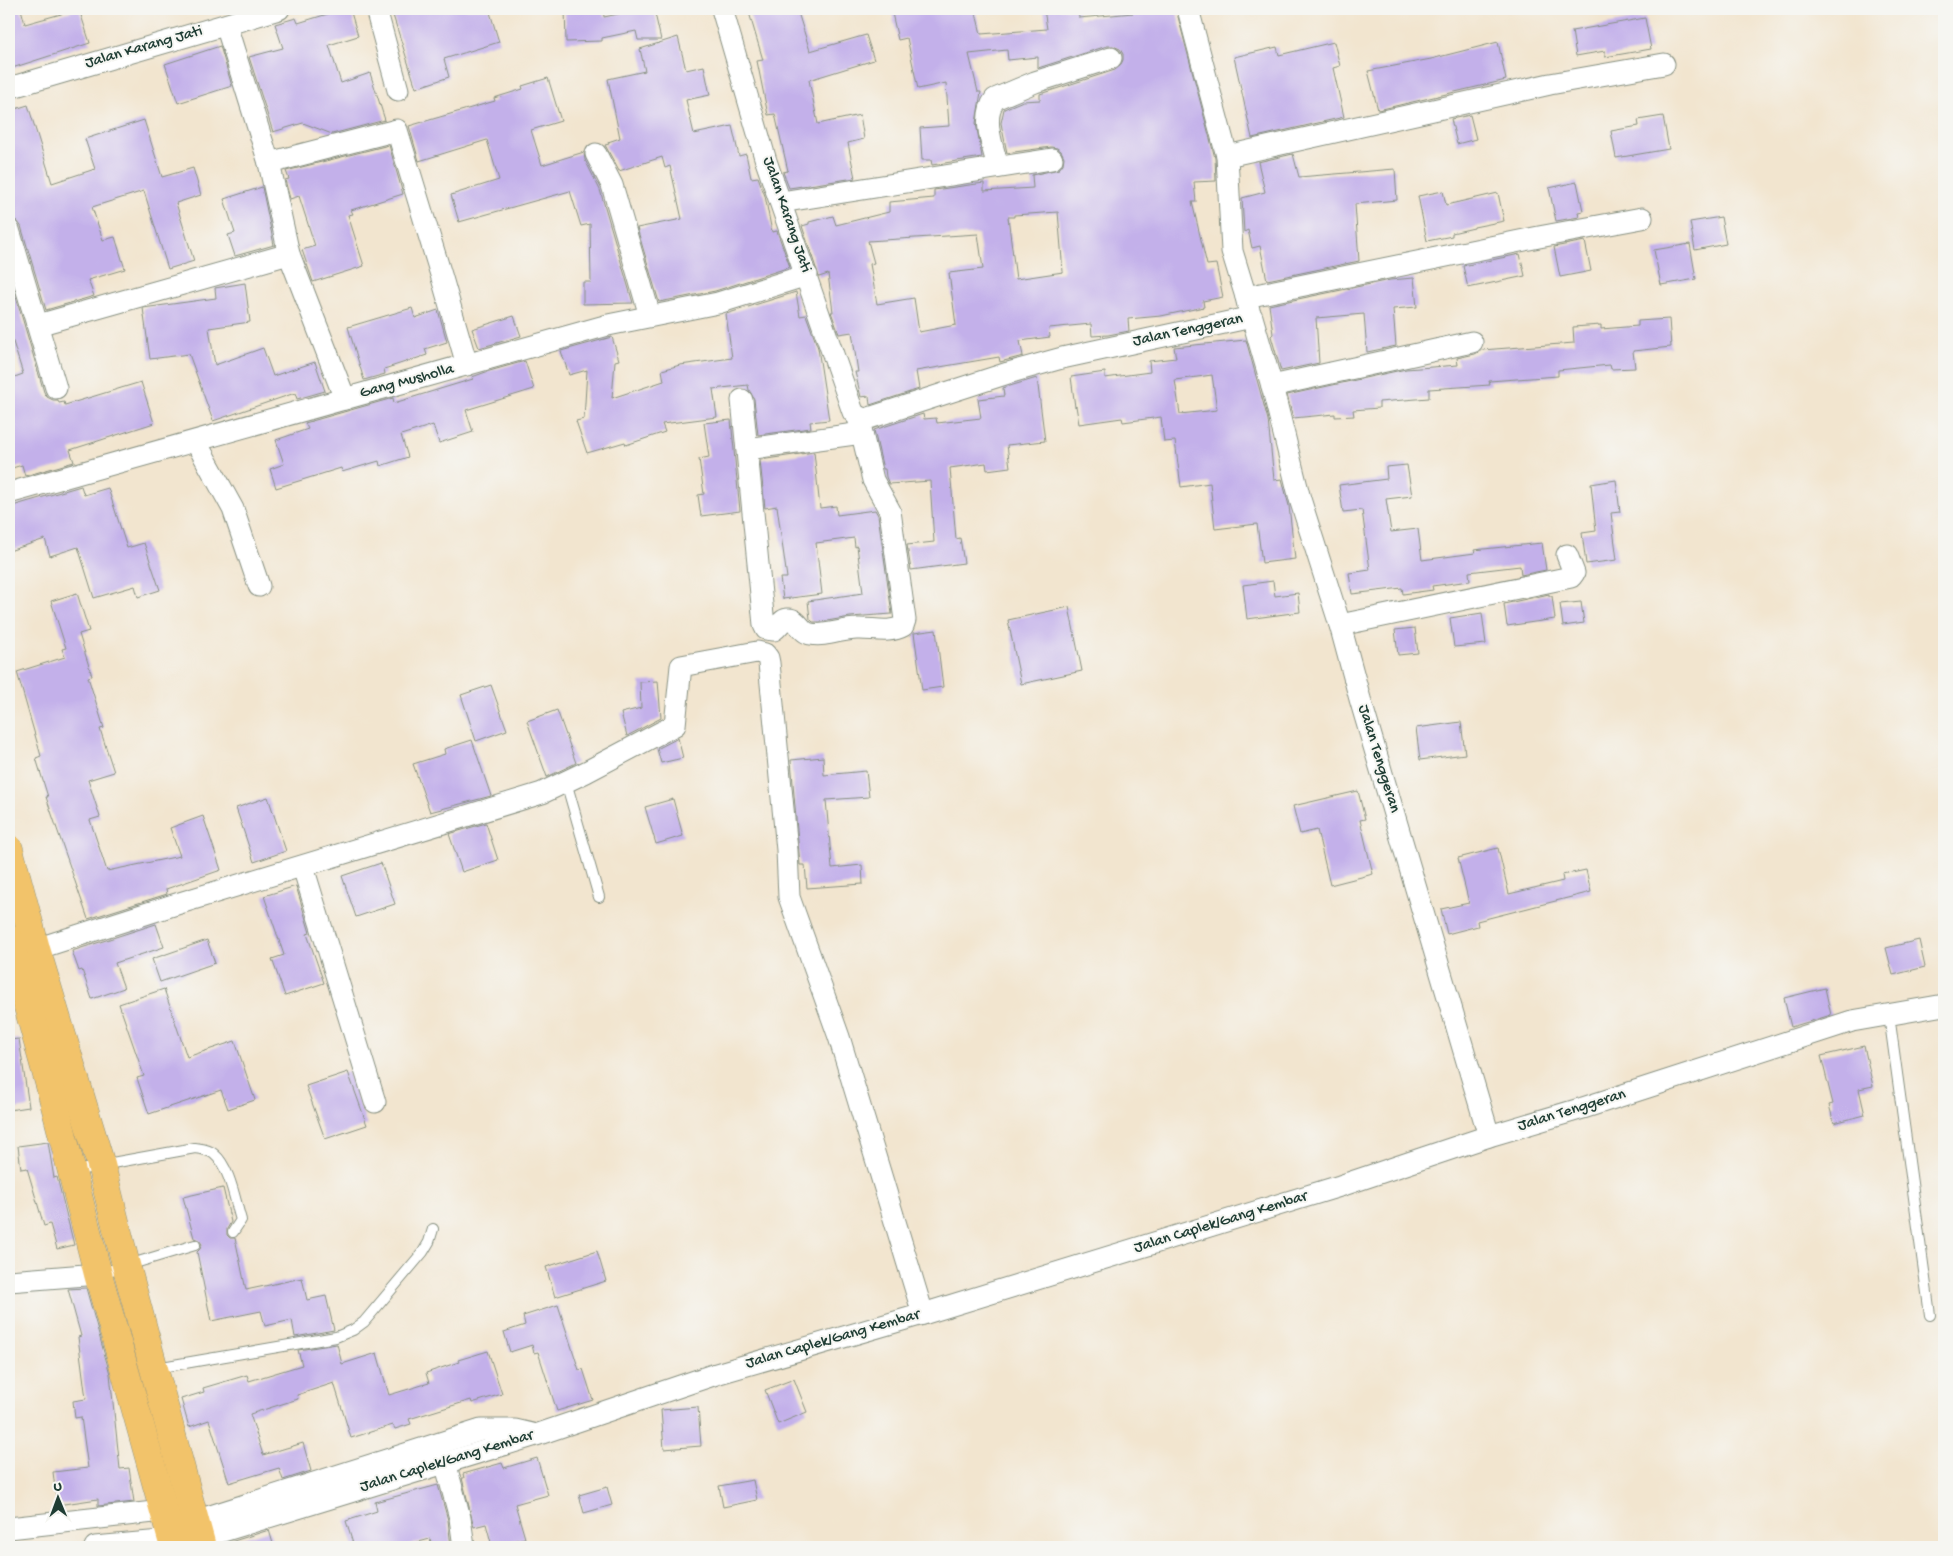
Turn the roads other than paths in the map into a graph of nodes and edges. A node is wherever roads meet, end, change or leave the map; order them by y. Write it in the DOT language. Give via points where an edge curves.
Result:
graph roads {
  1 [pos="279,9"];
  2 [pos="376,9"];
  3 [pos="722,9"];
  4 [pos="1188,9"];
  5 [pos="226,24"];
  6 [pos="1111,58"];
  7 [pos="1664,64"];
  8 [pos="9,88"];
  9 [pos="398,90"];
  10 [pos="596,154"];
  11 [pos="1227,156"];
  12 [pos="1052,159"];
  13 [pos="269,163"];
  14 [pos="998,167"];
  15 [pos="780,202"];
  16 [pos="1642,218"];
  17 [pos="9,230"];
  18 [pos="289,254"];
  19 [pos="807,275"];
  20 [pos="1246,296"];
  21 [pos="650,316"];
  22 [pos="1252,317"];
  23 [pos="38,325"];
  24 [pos="1472,342"];
  25 [pos="466,365"];
  26 [pos="1272,386"];
  27 [pos="56,388"];
  28 [pos="345,399"];
  29 [pos="742,400"];
  30 [pos="860,425"];
  31 [pos="196,442"];
  32 [pos="747,450"];
  33 [pos="9,494"];
  34 [pos="1567,554"];
  35 [pos="259,586"];
  36 [pos="1340,625"];
  37 [pos="566,782"];
  38 [pos="9,848"];
  39 [pos="303,867"];
  40 [pos="599,897"];
  41 [pos="18,921"];
  42 [pos="17,953"];
  43 [pos="1944,1005"];
  44 [pos="1889,1015"];
  45 [pos="75,1078"];
  46 [pos="50,1086"];
  47 [pos="375,1102"];
  48 [pos="1489,1136"];
  49 [pos="101,1164"];
  50 [pos="72,1172"];
  51 [pos="433,1229"];
  52 [pos="234,1232"];
  53 [pos="195,1245"];
  54 [pos="126,1265"];
  55 [pos="98,1274"];
  56 [pos="9,1281"];
  57 [pos="923,1314"];
  58 [pos="1930,1315"];
  59 [pos="155,1368"];
  60 [pos="536,1435"];
  61 [pos="445,1462"];
  62 [pos="163,1511"];
  63 [pos="9,1528"];
  64 [pos="187,1540"];
  65 [pos="95,1547"];
  66 [pos="464,1547"];
  1 -- 5 [label="street, Jalan Karang Jati"];
  2 -- 9 [label="street"];
  3 -- 15 [label="street, Jalan Karang Jati"];
  4 -- 11 [label="street"];
  5 -- 8 [label="street, Jalan Karang Jati"];
  5 -- 13 [label="street"];
  6 -- 14 [label="street" via="1035,82 995,99 988,115"];
  7 -- 11 [label="street" via="1550,84"];
  10 -- 21 [label="street" via="612,185"];
  11 -- 20 [label="street" via="1232,251"];
  12 -- 14 [label="street"];
  13 -- 18 [label="street"];
  13 -- 25 [label="street" via="397,130"];
  14 -- 15 [label="street"];
  15 -- 19 [label="street, Jalan Karang Jati"];
  16 -- 20 [label="street"];
  17 -- 23 [label="street"];
  18 -- 23 [label="street"];
  18 -- 28 [label="street"];
  19 -- 21 [label="street, Gang Musholla" via="718,303"];
  19 -- 30 [label="street, Jalan Karang Jati"];
  20 -- 22 [label="street"];
  21 -- 25 [label="street, Gang Musholla"];
  22 -- 26 [label="street, Jalan Tenggeran"];
  22 -- 30 [label="street, Jalan Tenggeran" via="1062,358 866,419"];
  23 -- 27 [label="street"];
  24 -- 26 [label="street"];
  25 -- 28 [label="street, Gang Musholla"];
  26 -- 36 [label="street, Jalan Tenggeran" via="1300,499"];
  28 -- 31 [label="street, Gang Musholla"];
  29 -- 32 [label="street"];
  30 -- 32 [label="street, Jalan Tenggeran"];
  30 -- 32 [label="street, Jalan Karang Jati" via="873,480 890,511 905,620 900,628 808,634 789,618 774,630 766,629"];
  31 -- 33 [label="street, Gang Musholla"];
  31 -- 35 [label="street" via="233,509"];
  34 -- 36 [label="street" via="1574,573 1571,577"];
  36 -- 48 [label="street, Jalan Tenggeran"];
  37 -- 39 [label="street" via="542,793"];
  37 -- 40 [label="lane"];
  37 -- 57 [label="street" via="675,724 681,666 757,652 768,658 789,897 838,1037"];
  38 -- 41 [label="highway"];
  39 -- 42 [label="street"];
  39 -- 47 [label="street"];
  41 -- 42 [label="highway"];
  42 -- 45 [label="highway"];
  42 -- 46 [label="highway"];
  43 -- 44 [label="street, Jalan Tenggeran"];
  44 -- 48 [label="street, Jalan Tenggeran" via="1852,1021"];
  44 -- 58 [label="lane"];
  45 -- 46 [label="highway"];
  45 -- 49 [label="highway"];
  46 -- 50 [label="highway"];
  48 -- 57 [label="street, Jalan Caplek/Gang Kembar" via="1340,1186"];
  49 -- 50 [label="lane"];
  49 -- 52 [label="lane" via="205,1149 214,1154 227,1173 241,1220"];
  49 -- 54 [label="highway"];
  50 -- 55 [label="highway"];
  51 -- 59 [label="lane" via="426,1249 364,1322 353,1330 336,1338"];
  53 -- 54 [label="lane"];
  54 -- 55 [label="lane"];
  54 -- 59 [label="highway"];
  55 -- 56 [label="street"];
  55 -- 62 [label="highway"];
  57 -- 60 [label="street, Jalan Caplek/Gang Kembar" via="716,1374"];
  59 -- 64 [label="highway"];
  60 -- 61 [label="street, Jalan Caplek/Gang Kembar"];
  60 -- 64 [label="street" via="515,1430 481,1430"];
  61 -- 64 [label="street, Jalan Caplek/Gang Kembar"];
  61 -- 66 [label="street"];
  62 -- 63 [label="street"];
  62 -- 64 [label="highway"];
  64 -- 65 [label="street"];
}
